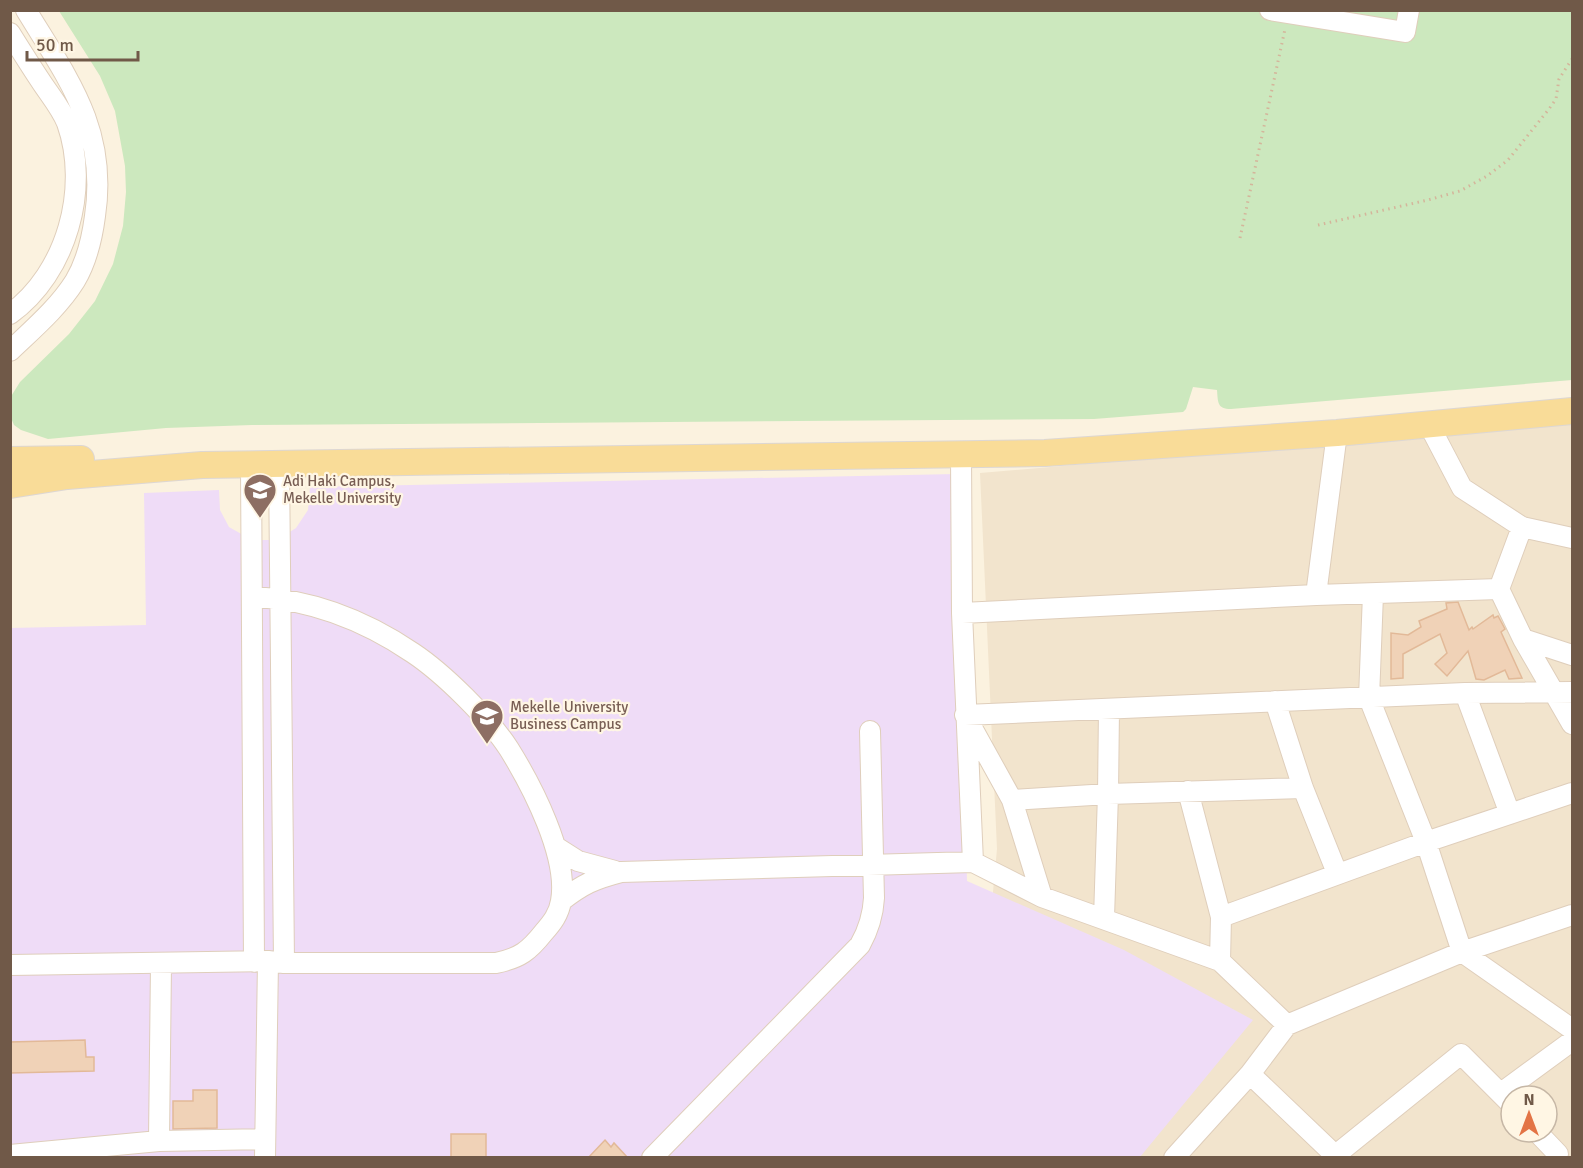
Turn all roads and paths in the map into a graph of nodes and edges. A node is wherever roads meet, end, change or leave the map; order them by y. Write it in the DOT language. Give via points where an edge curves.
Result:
graph roads {
  1 [pos="26,10"];
  2 [pos="1270,10"];
  3 [pos="1409,10"];
  4 [pos="1286,25"];
  5 [pos="10,33"];
  6 [pos="1572,59"];
  7 [pos="1318,225"];
  8 [pos="1240,238"];
  9 [pos="10,314"];
  10 [pos="10,351"];
  11 [pos="1572,395"];
  12 [pos="1572,411"];
  13 [pos="1428,423"];
  14 [pos="1337,433"];
  15 [pos="961,455"];
  16 [pos="10,460"];
  17 [pos="251,465"];
  18 [pos="279,465"];
  19 [pos="10,485"];
  20 [pos="1522,527"];
  21 [pos="1572,538"];
  22 [pos="1499,589"];
  23 [pos="1373,594"];
  24 [pos="1316,595"];
  25 [pos="252,597"];
  26 [pos="279,598"];
  27 [pos="962,613"];
  28 [pos="1522,639"];
  29 [pos="1572,655"];
  30 [pos="1564,692"];
  31 [pos="1465,693"];
  32 [pos="1369,698"];
  33 [pos="1275,701"];
  34 [pos="1109,708"];
  35 [pos="965,715"];
  36 [pos="1572,724"];
  37 [pos="870,731"];
  38 [pos="1303,788"];
  39 [pos="1188,791"];
  40 [pos="1572,793"];
  41 [pos="1108,794"];
  42 [pos="1012,800"];
  43 [pos="1510,814"];
  44 [pos="1426,842"];
  45 [pos="556,847"];
  46 [pos="973,862"];
  47 [pos="874,866"];
  48 [pos="621,872"];
  49 [pos="1338,873"];
  50 [pos="1042,897"];
  51 [pos="561,901"];
  52 [pos="1572,915"];
  53 [pos="1221,917"];
  54 [pos="1104,918"];
  55 [pos="1462,952"];
  56 [pos="1220,961"];
  57 [pos="269,962"];
  58 [pos="161,964"];
  59 [pos="10,965"];
  60 [pos="1287,1025"];
  61 [pos="1572,1029"];
  62 [pos="1572,1041"];
  63 [pos="1250,1074"];
  64 [pos="1523,1084"];
  65 [pos="1499,1092"];
  66 [pos="159,1141"];
  67 [pos="265,1148"];
  68 [pos="10,1155"];
  69 [pos="1335,1156"];
  70 [pos="652,1158"];
  71 [pos="1174,1158"];
  1 -- 10 [label="street" via="86,115 97,164 97,195 93,232 82,267 62,298"];
  2 -- 3 [label="street" via="1405,32"];
  4 -- 8 [label="path"];
  5 -- 9 [label="street" via="66,121 75,164 72,211 59,253 42,284"];
  6 -- 7 [label="path" via="1559,79 1557,99 1508,160 1487,176 1460,191"];
  11 -- 16 [label="main road" via="1049,439 199,450 53,461"];
  12 -- 13 [label="main road"];
  13 -- 14 [label="main road"];
  13 -- 20 [label="street" via="1462,488"];
  14 -- 15 [label="main road" via="1133,448"];
  14 -- 24 [label="street"];
  15 -- 18 [label="main road"];
  15 -- 27 [label="street"];
  17 -- 18 [label="main road"];
  17 -- 19 [label="main road" via="148,469"];
  17 -- 25 [label="street"];
  18 -- 26 [label="street"];
  20 -- 21 [label="street"];
  20 -- 22 [label="street"];
  22 -- 23 [label="street"];
  22 -- 28 [label="street"];
  23 -- 24 [label="street"];
  23 -- 32 [label="street"];
  24 -- 27 [label="street"];
  25 -- 26 [label="street"];
  25 -- 57 [label="street"];
  26 -- 45 [label="street" via="332,611 360,623 414,654 440,675 508,747"];
  26 -- 57 [label="street"];
  27 -- 35 [label="street"];
  28 -- 29 [label="street"];
  28 -- 30 [label="street"];
  30 -- 31 [label="street"];
  30 -- 36 [label="street"];
  31 -- 32 [label="street"];
  31 -- 43 [label="street"];
  32 -- 33 [label="street"];
  32 -- 44 [label="street"];
  33 -- 34 [label="street"];
  33 -- 38 [label="street"];
  34 -- 35 [label="street"];
  34 -- 41 [label="street"];
  35 -- 42 [label="street"];
  35 -- 46 [label="street"];
  37 -- 47 [label="street"];
  38 -- 39 [label="street"];
  38 -- 49 [label="street"];
  39 -- 41 [label="street"];
  39 -- 53 [label="street"];
  40 -- 43 [label="street"];
  41 -- 42 [label="street"];
  41 -- 54 [label="street"];
  42 -- 50 [label="street"];
  43 -- 44 [label="street"];
  44 -- 49 [label="street"];
  44 -- 55 [label="street"];
  45 -- 48 [label="street" via="578,861"];
  45 -- 51 [label="street"];
  46 -- 47 [label="street"];
  46 -- 50 [label="street"];
  47 -- 48 [label="street"];
  47 -- 70 [label="street" via="873,915 860,945"];
  48 -- 51 [label="street" via="596,878"];
  49 -- 53 [label="street"];
  50 -- 54 [label="street"];
  51 -- 57 [label="street" via="555,919 531,949 496,963"];
  52 -- 55 [label="street"];
  53 -- 56 [label="street"];
  54 -- 56 [label="street"];
  55 -- 60 [label="street"];
  55 -- 61 [label="street"];
  56 -- 60 [label="street"];
  57 -- 58 [label="street"];
  57 -- 67 [label="street"];
  58 -- 59 [label="street"];
  58 -- 66 [label="street"];
  60 -- 63 [label="street"];
  62 -- 64 [label="street"];
  63 -- 69 [label="street"];
  63 -- 71 [label="street"];
  65 -- 69 [label="street" via="1461,1054"];
  66 -- 67 [label="street"];
  66 -- 68 [label="street"];
}
